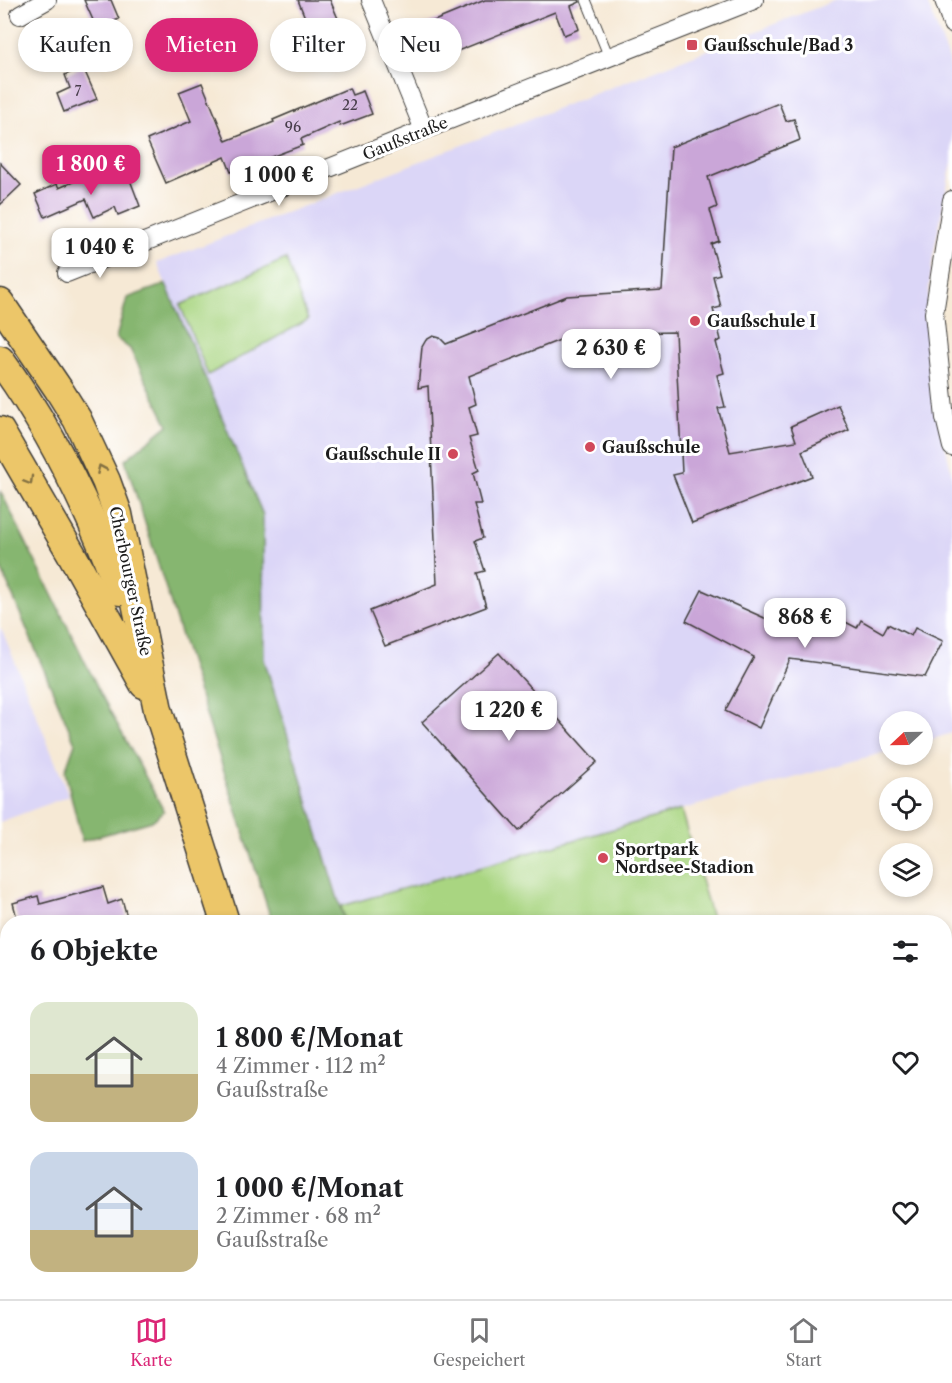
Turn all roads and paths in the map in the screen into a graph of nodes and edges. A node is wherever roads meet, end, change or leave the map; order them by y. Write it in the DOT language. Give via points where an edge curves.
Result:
graph roads {
  1 [pos="47,0"];
  2 [pos="371,0"];
  3 [pos="586,0"];
  4 [pos="754,0"];
  5 [pos="944,0"];
  6 [pos="20,15"];
  7 [pos="952,24"];
  8 [pos="609,57"];
  9 [pos="424,130"];
  10 [pos="952,200"];
  11 [pos="67,273"];
  12 [pos="0,303"];
  13 [pos="0,360"];
  14 [pos="0,431"];
  15 [pos="952,447"];
  16 [pos="158,710"];
  17 [pos="223,915"];
  1 -- 6 [label="street"];
  2 -- 9 [label="street"];
  3 -- 8 [label="lane"];
  4 -- 8 [label="street, Gaußstraße"];
  5 -- 7 [label="street"];
  8 -- 9 [label="street, Gaußstraße"];
  9 -- 11 [label="street, Gaußstraße"];
  10 -- 15 [label="street" via="934,314 945,418"];
  16 -- 12 [label="main road, Cherbourger Straße, one-way" via="118,514 106,481 60,390"];
  13 -- 16 [label="main road" via="54,446 98,535 138,640"];
  14 -- 16 [label="main road, Cherbourger Straße, one-way"];
  16 -- 17 [label="main road, Cherbourger Straße"];
}
